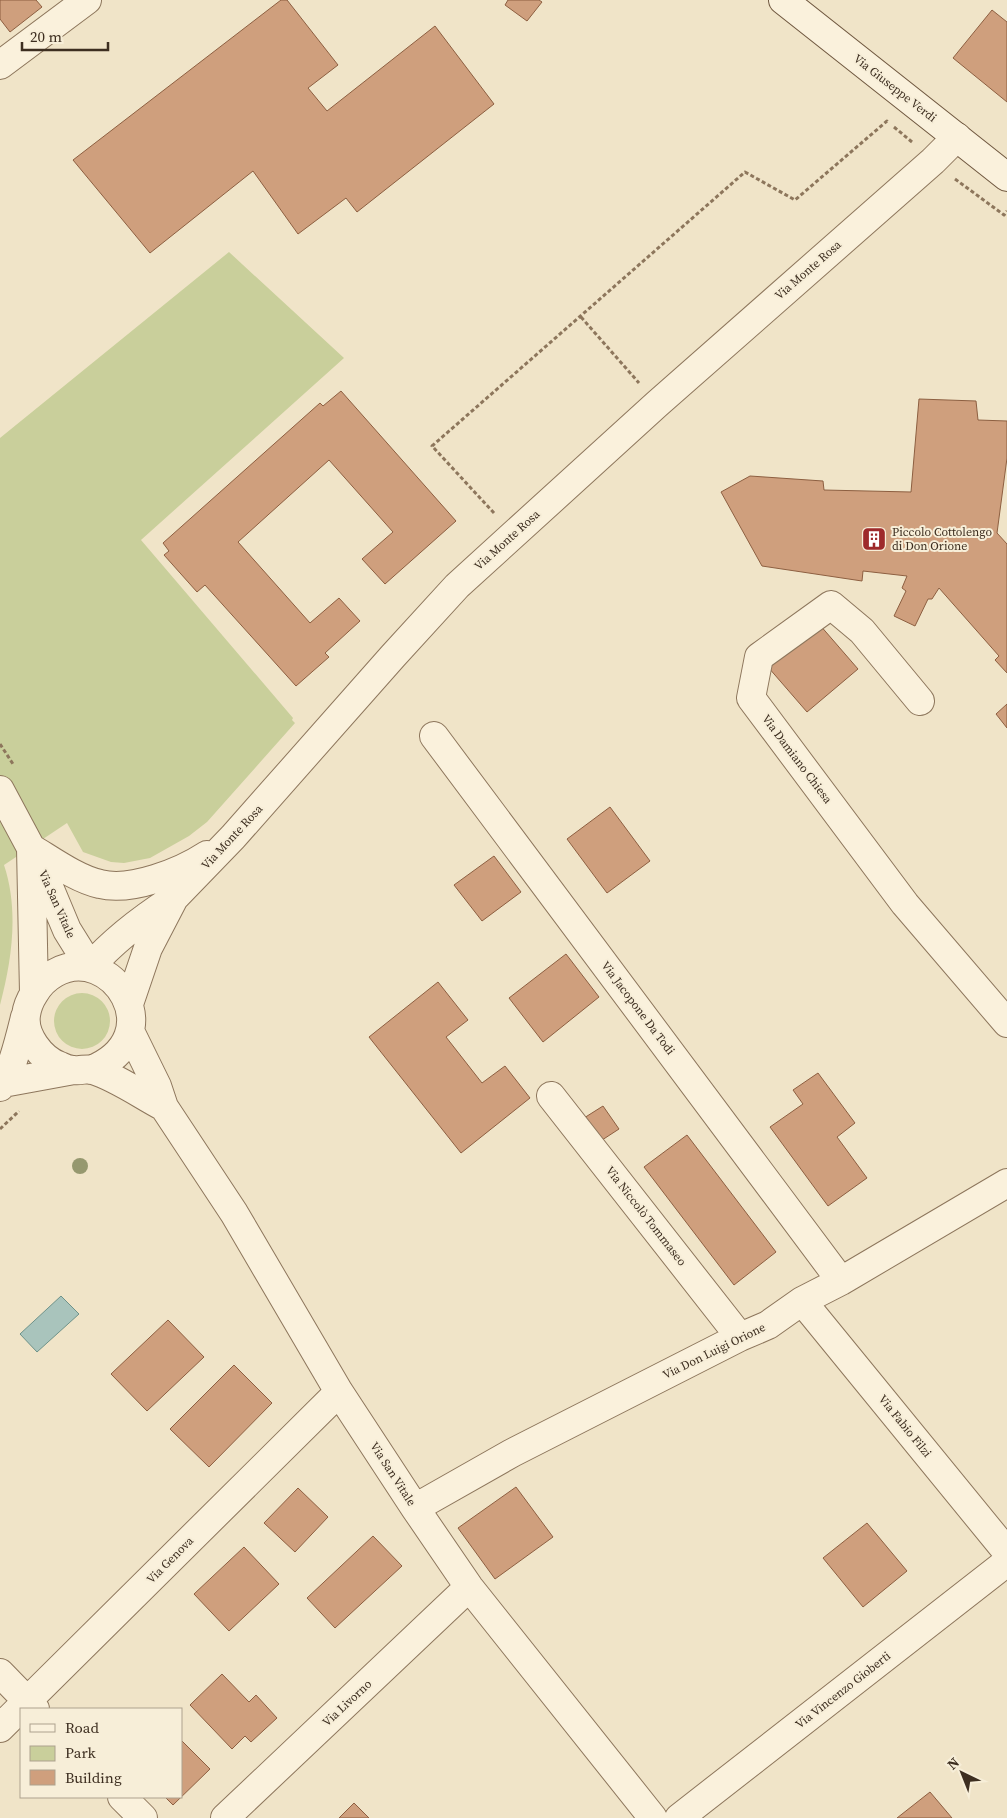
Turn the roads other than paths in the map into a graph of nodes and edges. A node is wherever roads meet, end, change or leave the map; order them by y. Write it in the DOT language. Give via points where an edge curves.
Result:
graph roads {
  1 [pos="87,0"];
  2 [pos="783,0"];
  3 [pos="0,65"];
  4 [pos="957,137"];
  5 [pos="1007,177"];
  6 [pos="920,701"];
  7 [pos="434,736"];
  8 [pos="0,790"];
  9 [pos="233,837"];
  10 [pos="31,848"];
  11 [pos="174,898"];
  12 [pos="90,967"];
  13 [pos="129,1004"];
  14 [pos="30,1005"];
  15 [pos="1007,1023"];
  16 [pos="130,1031"];
  17 [pos="83,1070"];
  18 [pos="2,1085"];
  19 [pos="551,1096"];
  20 [pos="164,1107"];
  21 [pos="1007,1183"];
  22 [pos="841,1281"];
  23 [pos="802,1301"];
  24 [pos="740,1337"];
  25 [pos="339,1392"];
  26 [pos="415,1508"];
  27 [pos="1007,1552"];
  28 [pos="1007,1562"];
  29 [pos="469,1587"];
  30 [pos="0,1673"];
  31 [pos="31,1705"];
  32 [pos="20,1713"];
  33 [pos="0,1728"];
  34 [pos="123,1798"];
  35 [pos="143,1818"];
  36 [pos="225,1818"];
  37 [pos="653,1818"];
  38 [pos="679,1818"];
  1 -- 3 [label="street"];
  2 -- 4 [label="street, Via Giuseppe Verdi"];
  4 -- 5 [label="street, Via Giuseppe Verdi"];
  4 -- 9 [label="street, Via Monte Rosa" via="457,586"];
  6 -- 15 [label="street, Via Damiano Chiesa" via="862,631 831,605 759,656 751,698 905,904"];
  7 -- 22 [label="street, Via Jacopone Da Todi"];
  8 -- 10 [label="street, Via San Vitale"];
  9 -- 10 [label="street" via="179,869 130,885 100,884"];
  9 -- 11 [label="street, Via Monte Rosa"];
  10 -- 12 [label="street, Via San Vitale" via="67,930"];
  10 -- 14 [label="street, Via San Vitale"];
  11 -- 12 [label="street" via="127,931"];
  11 -- 13 [label="street, Via Monte Rosa" via="148,948"];
  12 -- 13 [label="street" via="112,980"];
  12 -- 14 [label="street" via="64,969 39,985"];
  13 -- 16 [label="street"];
  14 -- 17 [label="street" via="29,1035 39,1052 58,1066"];
  14 -- 18 [label="street"];
  16 -- 17 [label="street" via="119,1052 107,1063"];
  16 -- 20 [label="street, Via San Vitale"];
  17 -- 18 [label="street"];
  17 -- 20 [label="street, Via San Vitale" via="119,1082"];
  19 -- 24 [label="street, Via Niccolò Tommaseo"];
  20 -- 25 [label="street, Via San Vitale" via="234,1213"];
  21 -- 22 [label="street, Via Don Luigi Orione"];
  22 -- 23 [label="street, Via Don Luigi Orione"];
  23 -- 24 [label="street, Via Don Luigi Orione" via="768,1325"];
  23 -- 27 [label="street, Via Fabio Filzi"];
  24 -- 26 [label="street, Via Don Luigi Orione" via="512,1454"];
  25 -- 26 [label="street, Via San Vitale"];
  25 -- 31 [label="street, Via Genova"];
  26 -- 29 [label="street, Via San Vitale"];
  28 -- 38 [label="street, Via Vincenzo Gioberti"];
  29 -- 36 [label="street, Via Livorno"];
  29 -- 37 [label="street, Via San Vitale"];
  30 -- 31 [label="street"];
  32 -- 33 [label="street, Via Genova"];
  34 -- 35 [label="street"];
}
